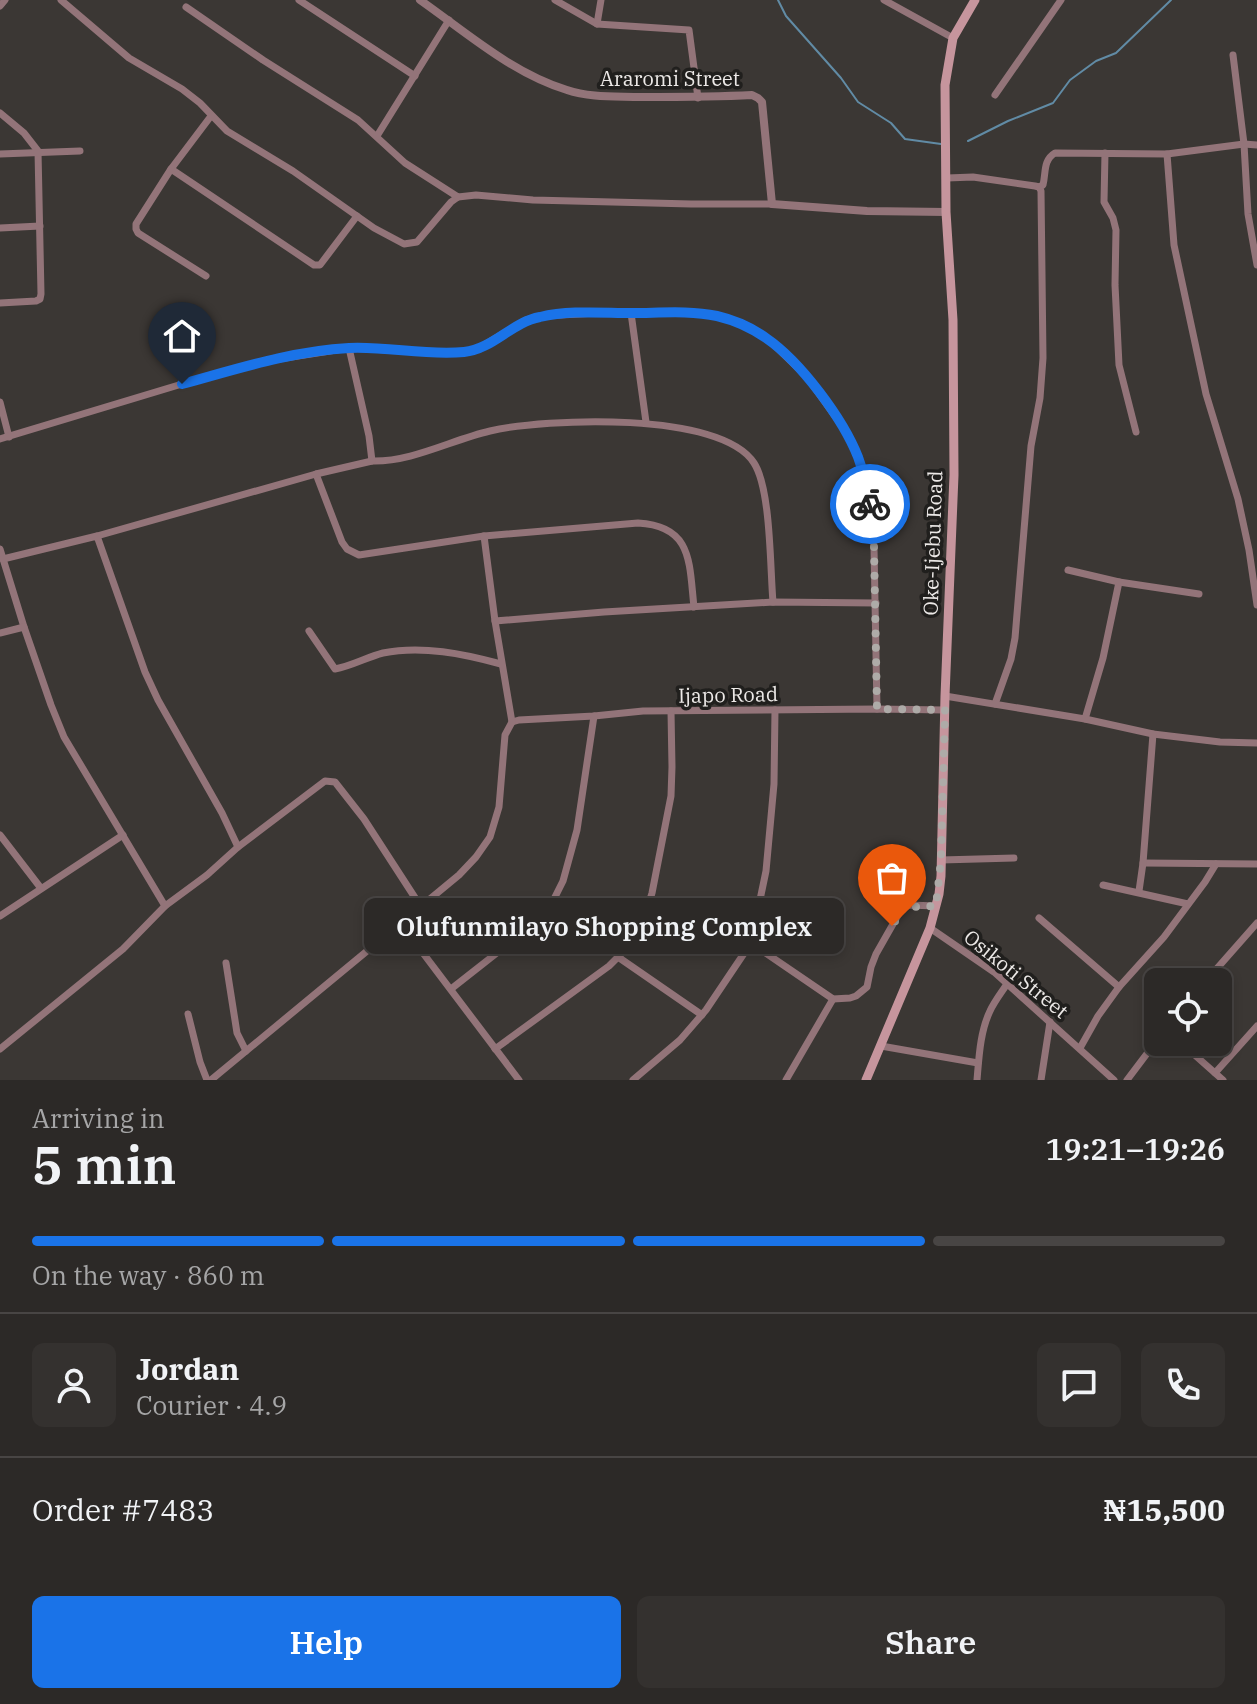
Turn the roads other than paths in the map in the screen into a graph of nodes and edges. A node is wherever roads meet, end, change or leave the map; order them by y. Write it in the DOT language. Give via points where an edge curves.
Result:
graph roads {
  1 [pos="5,0"];
  2 [pos="61,0"];
  3 [pos="299,0"];
  4 [pos="420,0"];
  5 [pos="555,0"];
  6 [pos="601,0"];
  7 [pos="884,0"];
  8 [pos="975,0"];
  9 [pos="1061,0"];
  10 [pos="0,6"];
  11 [pos="186,7"];
  12 [pos="449,20"];
  13 [pos="597,24"];
  14 [pos="953,38"];
  15 [pos="1233,55"];
  16 [pos="415,76"];
  17 [pos="995,95"];
  18 [pos="698,98"];
  19 [pos="0,113"];
  20 [pos="211,116"];
  21 [pos="377,136"];
  22 [pos="1244,144"];
  23 [pos="1257,145"];
  24 [pos="38,151"];
  25 [pos="80,151"];
  26 [pos="1105,153"];
  27 [pos="0,154"];
  28 [pos="1167,154"];
  29 [pos="171,169"];
  30 [pos="947,178"];
  31 [pos="1039,187"];
  32 [pos="458,197"];
  33 [pos="772,204"];
  34 [pos="946,212"];
  35 [pos="357,216"];
  36 [pos="40,226"];
  37 [pos="0,228"];
  38 [pos="1257,265"];
  39 [pos="206,276"];
  40 [pos="0,303"];
  41 [pos="631,313"];
  42 [pos="349,348"];
  43 [pos="0,402"];
  44 [pos="646,422"];
  45 [pos="1136,432"];
  46 [pos="4,438"];
  47 [pos="372,461"];
  48 [pos="316,474"];
  49 [pos="97,536"];
  50 [pos="484,536"];
  51 [pos="0,549"];
  52 [pos="3,559"];
  53 [pos="1068,570"];
  54 [pos="1119,582"];
  55 [pos="1199,594"];
  56 [pos="773,602"];
  57 [pos="876,603"];
  58 [pos="1257,605"];
  59 [pos="694,607"];
  60 [pos="495,621"];
  61 [pos="24,627"];
  62 [pos="309,631"];
  63 [pos="0,633"];
  64 [pos="501,664"];
  65 [pos="945,696"];
  66 [pos="995,704"];
  67 [pos="877,709"];
  68 [pos="775,710"];
  69 [pos="945,710"];
  70 [pos="671,711"];
  71 [pos="594,716"];
  72 [pos="1085,719"];
  73 [pos="512,722"];
  74 [pos="1153,734"];
  75 [pos="1257,742"];
  76 [pos="0,835"];
  77 [pos="123,835"];
  78 [pos="238,847"];
  79 [pos="1014,858"];
  80 [pos="941,860"];
  81 [pos="1143,863"];
  82 [pos="1216,864"];
  83 [pos="1257,864"];
  84 [pos="1103,885"];
  85 [pos="40,887"];
  86 [pos="1139,891"];
  87 [pos="1188,904"];
  88 [pos="165,906"];
  89 [pos="936,906"];
  90 [pos="421,907"];
  91 [pos="0,916"];
  92 [pos="1039,918"];
  93 [pos="1257,923"];
  94 [pos="401,924"];
  95 [pos="930,928"];
  96 [pos="751,943"];
  97 [pos="618,957"];
  98 [pos="226,963"];
  99 [pos="1217,968"];
  100 [pos="1007,984"];
  101 [pos="1119,987"];
  102 [pos="451,989"];
  103 [pos="833,999"];
  104 [pos="188,1014"];
  105 [pos="702,1015"];
  106 [pos="1050,1022"];
  107 [pos="1257,1026"];
  108 [pos="881,1046"];
  109 [pos="1080,1048"];
  110 [pos="0,1049"];
  111 [pos="495,1049"];
  112 [pos="246,1051"];
  113 [pos="1145,1056"];
  114 [pos="1196,1056"];
  115 [pos="978,1063"];
  116 [pos="1215,1073"];
  117 [pos="209,1080"];
  118 [pos="519,1080"];
  119 [pos="633,1080"];
  120 [pos="786,1080"];
  121 [pos="866,1080"];
  122 [pos="977,1080"];
  123 [pos="1041,1080"];
  124 [pos="1114,1080"];
  125 [pos="1127,1080"];
  126 [pos="1223,1080"];
  1 -- 10 [label="street"];
  2 -- 20 [label="street" via="129,58 182,89"];
  3 -- 16 [label="street"];
  4 -- 12 [label="street, Araromi Street"];
  5 -- 13 [label="street"];
  6 -- 13 [label="street"];
  7 -- 14 [label="street"];
  8 -- 14 [label="main road, Oke-Ijebu Road"];
  9 -- 17 [label="street"];
  11 -- 21 [label="street"];
  12 -- 16 [label="street"];
  12 -- 18 [label="street, Araromi Street" via="505,61 572,92"];
  13 -- 18 [label="street" via="689,30"];
  14 -- 30 [label="main road, Oke-Ijebu Road" via="945,85"];
  15 -- 22 [label="street"];
  16 -- 21 [label="street"];
  18 -- 33 [label="street, Araromi Street" via="752,95 762,102"];
  19 -- 24 [label="street"];
  20 -- 29 [label="street"];
  20 -- 35 [label="street"];
  21 -- 32 [label="street" via="405,163"];
  22 -- 23 [label="street"];
  22 -- 28 [label="street"];
  22 -- 38 [label="street"];
  24 -- 25 [label="street"];
  24 -- 27 [label="street"];
  24 -- 36 [label="street"];
  26 -- 28 [label="street"];
  26 -- 31 [label="street" via="1055,153"];
  26 -- 45 [label="street" via="1103,196 1116,230 1119,365"];
  28 -- 58 [label="street" via="1174,245 1206,394 1241,512"];
  29 -- 35 [label="street" via="314,265 320,265"];
  29 -- 39 [label="street" via="136,229"];
  30 -- 31 [label="street" via="978,177"];
  30 -- 34 [label="main road, Oke-Ijebu Road"];
  31 -- 66 [label="street" via="1040,398 1015,638"];
  32 -- 33 [label="street"];
  32 -- 35 [label="street" via="410,244"];
  33 -- 34 [label="street"];
  34 -- 65 [label="main road, Oke-Ijebu Road" via="954,475"];
  36 -- 37 [label="street"];
  36 -- 40 [label="street" via="40,299"];
  41 -- 42 [label="street" via="542,316 468,351"];
  41 -- 44 [label="street"];
  41 -- 57 [label="street" via="693,313 736,322 768,339 807,377 847,433 865,478"];
  42 -- 46 [label="street" via="266,361"];
  42 -- 47 [label="street"];
  43 -- 46 [label="street"];
  44 -- 47 [label="street" via="501,428 397,460"];
  44 -- 56 [label="street" via="695,431 746,451 756,466 766,504"];
  47 -- 48 [label="street"];
  48 -- 49 [label="street"];
  48 -- 50 [label="street" via="342,542 353,553"];
  49 -- 52 [label="street"];
  49 -- 78 [label="street" via="145,672"];
  50 -- 59 [label="street" via="654,524 670,530 685,550"];
  50 -- 60 [label="street"];
  51 -- 52 [label="street"];
  52 -- 61 [label="street"];
  53 -- 54 [label="street"];
  54 -- 55 [label="street"];
  54 -- 72 [label="street"];
  56 -- 57 [label="street"];
  56 -- 59 [label="street"];
  57 -- 67 [label="street"];
  59 -- 60 [label="street"];
  60 -- 64 [label="street"];
  61 -- 63 [label="street"];
  61 -- 77 [label="street" via="64,737"];
  62 -- 64 [label="street" via="335,669 397,651 457,654"];
  64 -- 73 [label="street"];
  65 -- 66 [label="street"];
  65 -- 69 [label="main road, Oke-Ijebu Road"];
  66 -- 72 [label="street"];
  67 -- 68 [label="street, Ijapo Road"];
  67 -- 69 [label="street, Ijapo Road"];
  68 -- 70 [label="street, Ijapo Road"];
  68 -- 96 [label="street" via="766,871"];
  69 -- 80 [label="main road, Oke-Ijebu Road"];
  70 -- 71 [label="street, Ijapo Road"];
  70 -- 97 [label="street" via="671,796 652,893 643,922"];
  71 -- 73 [label="street, Ijapo Road"];
  71 -- 102 [label="street" via="577,830 552,903 540,919"];
  72 -- 74 [label="street"];
  73 -- 90 [label="street" via="505,735 499,807 490,837 459,875"];
  74 -- 75 [label="street"];
  74 -- 81 [label="street"];
  76 -- 85 [label="street"];
  77 -- 85 [label="street"];
  77 -- 88 [label="street"];
  78 -- 88 [label="street"];
  78 -- 90 [label="street" via="318,785 335,782"];
  79 -- 80 [label="street"];
  80 -- 89 [label="main road, Oke-Ijebu Road"];
  81 -- 82 [label="street"];
  81 -- 86 [label="street"];
  82 -- 83 [label="street"];
  82 -- 87 [label="street"];
  84 -- 86 [label="street"];
  85 -- 91 [label="street"];
  86 -- 87 [label="street"];
  87 -- 101 [label="street"];
  88 -- 110 [label="street" via="123,949"];
  89 -- 95 [label="main road, Oke-Ijebu Road"];
  89 -- 103 [label="street" via="909,905 901,910 876,954 867,987 856,996"];
  90 -- 94 [label="street"];
  92 -- 101 [label="street"];
  93 -- 99 [label="street"];
  94 -- 102 [label="street"];
  94 -- 112 [label="street"];
  95 -- 100 [label="street, Osikoti Street"];
  95 -- 108 [label="main road, Oke-Ijebu Road"];
  96 -- 103 [label="street"];
  96 -- 105 [label="street"];
  97 -- 105 [label="street"];
  97 -- 111 [label="street"];
  98 -- 112 [label="street" via="237,1033"];
  100 -- 106 [label="street, Osikoti Street"];
  100 -- 115 [label="street" via="990,1009"];
  101 -- 109 [label="street"];
  102 -- 111 [label="street"];
  103 -- 120 [label="street"];
  104 -- 117 [label="street"];
  105 -- 119 [label="street"];
  106 -- 109 [label="street, Osikoti Street"];
  106 -- 123 [label="street"];
  107 -- 116 [label="street"];
  108 -- 115 [label="street"];
  108 -- 121 [label="main road, Oke-Ijebu Road"];
  109 -- 124 [label="street, Osikoti Street"];
  111 -- 118 [label="street"];
  112 -- 117 [label="street"];
  113 -- 125 [label="street"];
  114 -- 116 [label="street"];
  115 -- 122 [label="street"];
  116 -- 126 [label="street"];
}
